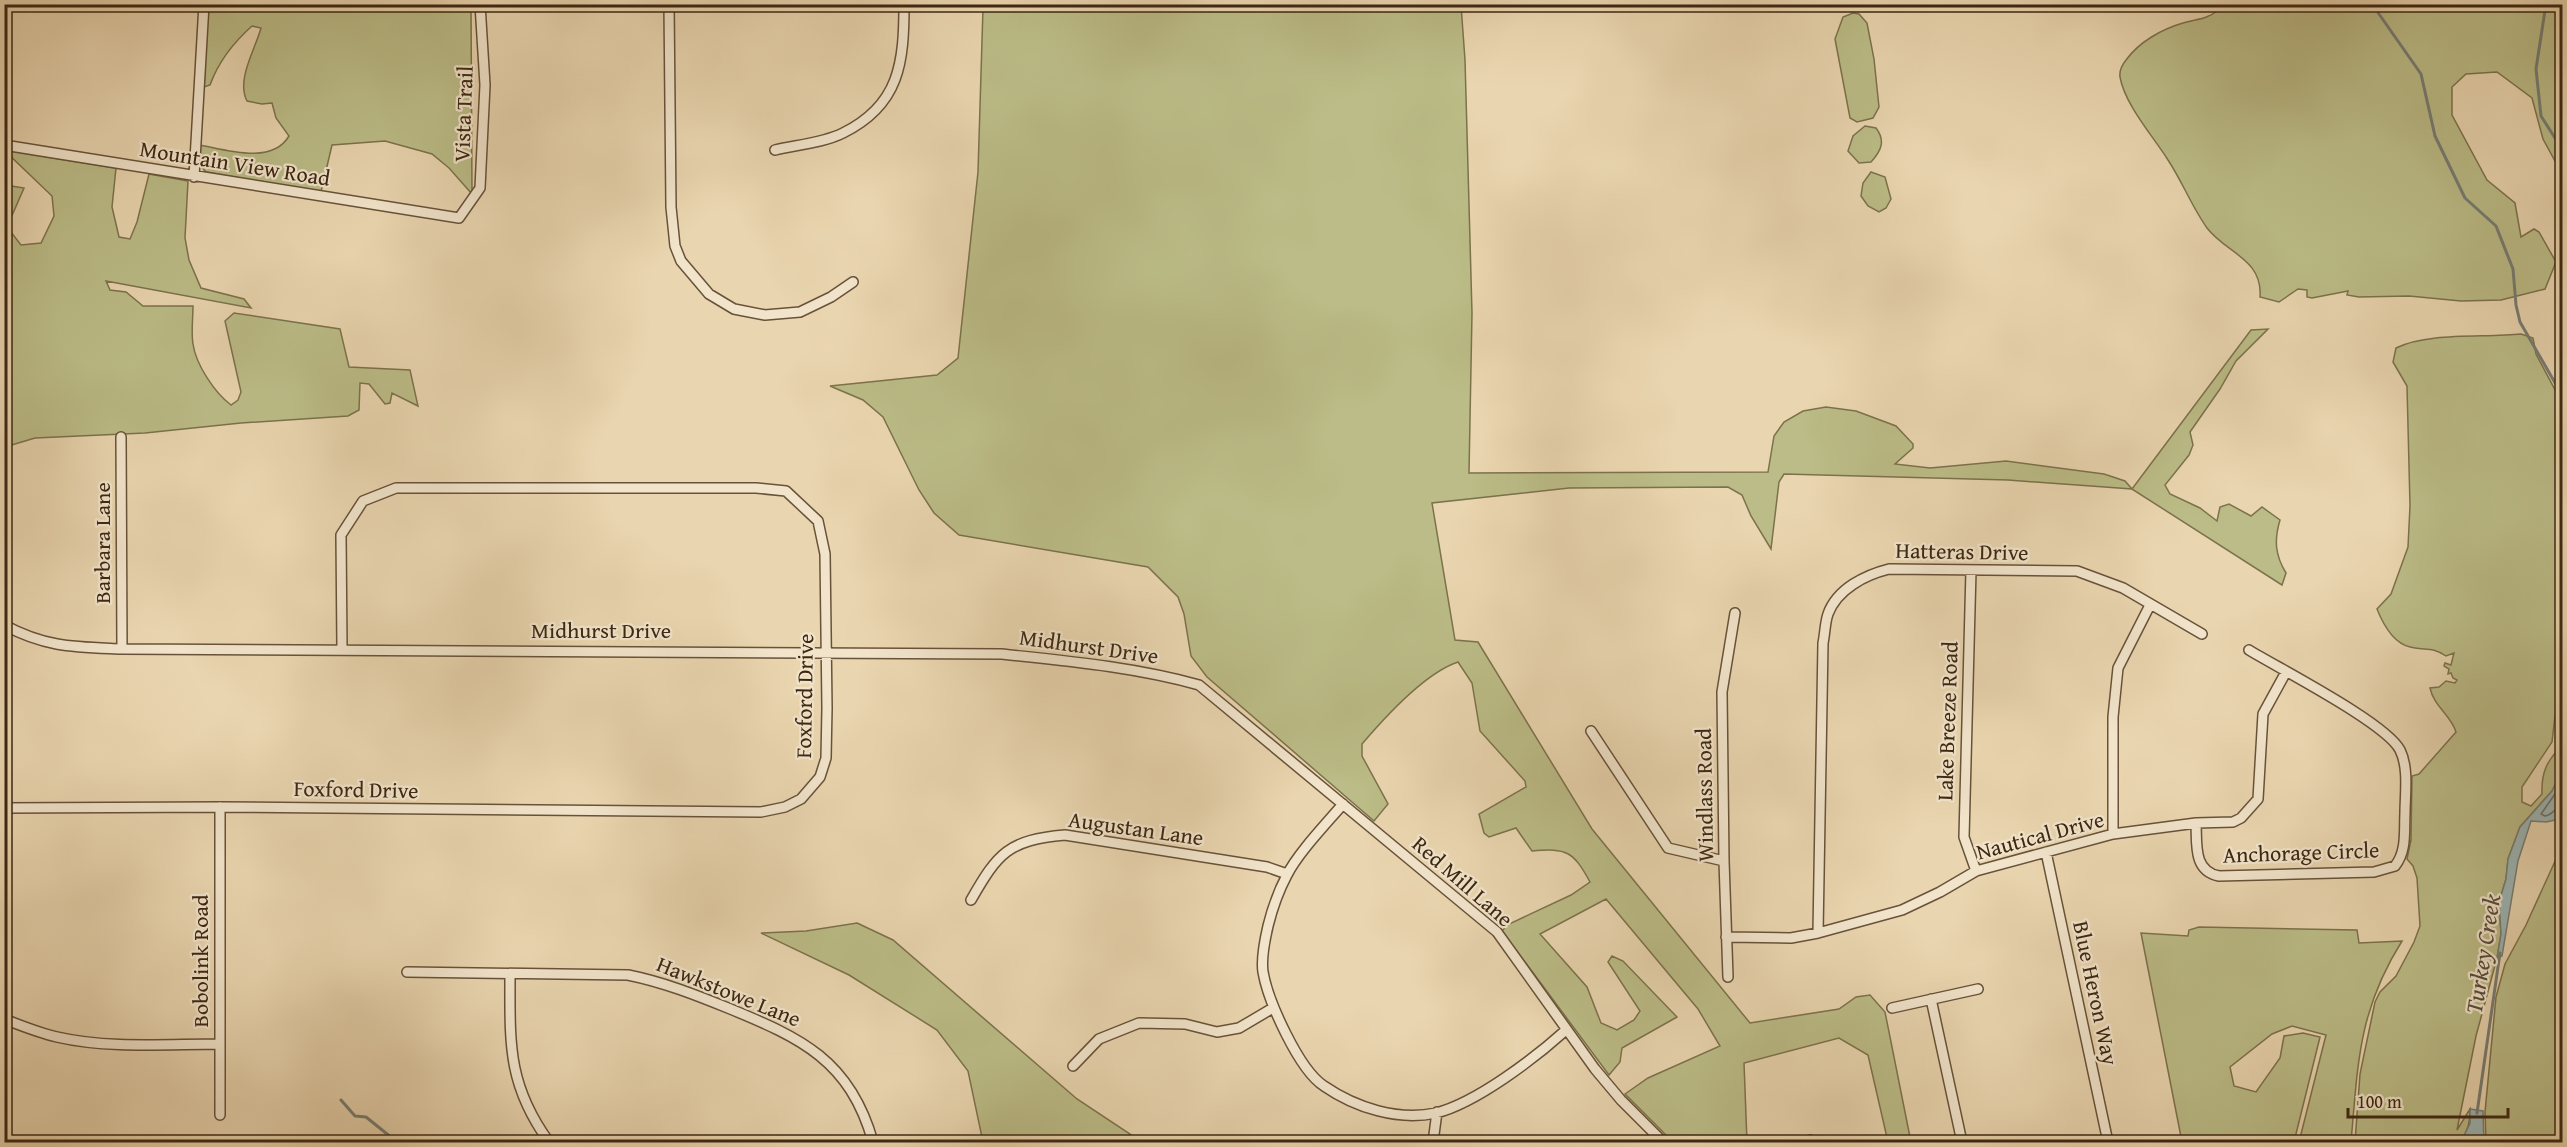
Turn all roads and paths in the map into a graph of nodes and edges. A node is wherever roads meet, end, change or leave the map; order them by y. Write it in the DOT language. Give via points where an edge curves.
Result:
graph roads {
  1 [pos="204,4"];
  2 [pos="480,4"];
  3 [pos="669,4"];
  4 [pos="904,4"];
  5 [pos="4,145"];
  6 [pos="775,150"];
  7 [pos="194,177"];
  8 [pos="459,218"];
  9 [pos="853,282"];
  10 [pos="121,437"];
  11 [pos="1971,570"];
  12 [pos="2150,605"];
  13 [pos="1735,613"];
  14 [pos="4,625"];
  15 [pos="2202,634"];
  16 [pos="122,649"];
  17 [pos="342,649"];
  18 [pos="2249,650"];
  19 [pos="826,651"];
  20 [pos="2286,672"];
  21 [pos="1199,685"];
  22 [pos="1591,731"];
  23 [pos="1343,804"];
  24 [pos="220,807"];
  25 [pos="4,808"];
  26 [pos="2196,823"];
  27 [pos="2113,834"];
  28 [pos="2046,852"];
  29 [pos="1724,861"];
  30 [pos="1976,871"];
  31 [pos="1287,874"];
  32 [pos="971,900"];
  33 [pos="1818,933"];
  34 [pos="1726,937"];
  35 [pos="407,972"];
  36 [pos="510,974"];
  37 [pos="1728,977"];
  38 [pos="1978,989"];
  39 [pos="1931,999"];
  40 [pos="1274,1008"];
  41 [pos="1892,1008"];
  42 [pos="4,1019"];
  43 [pos="1566,1030"];
  44 [pos="220,1044"];
  45 [pos="1072,1066"];
  46 [pos="1437,1113"];
  47 [pos="220,1114"];
  48 [pos="549,1143"];
  49 [pos="873,1143"];
  50 [pos="1433,1143"];
  51 [pos="1663,1143"];
  52 [pos="1962,1143"];
  53 [pos="2108,1143"];
  1 -- 7 [label="street"];
  2 -- 8 [label="street, Vista Trail" via="485,85 480,188"];
  3 -- 9 [label="street" via="671,207 675,246 681,261 709,294 734,309 765,315 800,312"];
  4 -- 6 [label="street" via="904,45 896,81 873,115 841,134"];
  5 -- 7 [label="street, Mountain View Road"];
  7 -- 8 [label="street, Mountain View Road"];
  10 -- 16 [label="street, Barbara Lane"];
  11 -- 12 [label="street, Hatteras Drive" via="2077,571 2123,588"];
  11 -- 30 [label="street, Lake Breeze Road" via="1964,837"];
  11 -- 33 [label="street, Hatteras Drive" via="1888,568 1872,573 1840,595 1828,614 1823,643"];
  12 -- 15 [label="street, Hatteras Drive"];
  12 -- 27 [label="street" via="2118,668 2113,717"];
  13 -- 29 [label="street, Windlass Road" via="1722,692"];
  14 -- 16 [label="street, Midhurst Drive" via="57,646"];
  16 -- 17 [label="street, Midhurst Drive"];
  17 -- 19 [label="street, Midhurst Drive"];
  17 -- 19 [label="street, Foxford Drive" via="341,535 363,501 396,488 756,488 786,491 818,520 825,555"];
  18 -- 20 [label="street, Anchorage Circle"];
  19 -- 21 [label="street, Midhurst Drive" via="1001,654 1077,662"];
  19 -- 24 [label="street, Foxford Drive" via="826,758 811,789 784,807 761,812"];
  20 -- 26 [label="street, Anchorage Circle" via="2263,714 2258,799 2247,814 2233,822"];
  20 -- 26 [label="street, Anchorage Circle" via="2377,726 2400,749 2405,774 2404,848 2398,862 2387,870 2374,872 2213,874 2199,861"];
  21 -- 23 [label="street, Red Mill Lane"];
  22 -- 29 [label="street" via="1668,848"];
  23 -- 31 [label="street"];
  23 -- 43 [label="street, Red Mill Lane" via="1497,932"];
  24 -- 25 [label="street, Foxford Drive"];
  24 -- 44 [label="street, Bobolink Road"];
  26 -- 27 [label="street, Nautical Drive"];
  27 -- 28 [label="street, Nautical Drive"];
  28 -- 30 [label="street, Nautical Drive"];
  28 -- 53 [label="street, Blue Heron Way"];
  29 -- 34 [label="street, Windlass Road"];
  30 -- 33 [label="street, Nautical Drive" via="1902,910"];
  31 -- 32 [label="street, Augustan Lane" via="1267,867 1065,835 1034,837 1010,847 989,869"];
  31 -- 40 [label="street" via="1267,927 1263,970"];
  33 -- 34 [label="street, Nautical Drive" via="1791,938"];
  34 -- 37 [label="street, Windlass Road"];
  35 -- 36 [label="street, Hawkstowe Lane"];
  36 -- 48 [label="street" via="513,1069 522,1096"];
  36 -- 49 [label="street, Hawkstowe Lane" via="645,978 782,1030 810,1046 832,1067 867,1122"];
  38 -- 39 [label="street"];
  39 -- 41 [label="street"];
  39 -- 52 [label="street"];
  40 -- 45 [label="street" via="1239,1028 1217,1032 1185,1024 1139,1023 1099,1039"];
  40 -- 46 [label="street" via="1295,1051 1322,1086 1368,1108 1405,1116"];
  42 -- 44 [label="street" via="70,1040"];
  43 -- 46 [label="street" via="1476,1096"];
  43 -- 51 [label="street, Red Mill Lane" via="1621,1100"];
  44 -- 47 [label="street, Bobolink Road"];
  46 -- 50 [label="street"];
}
